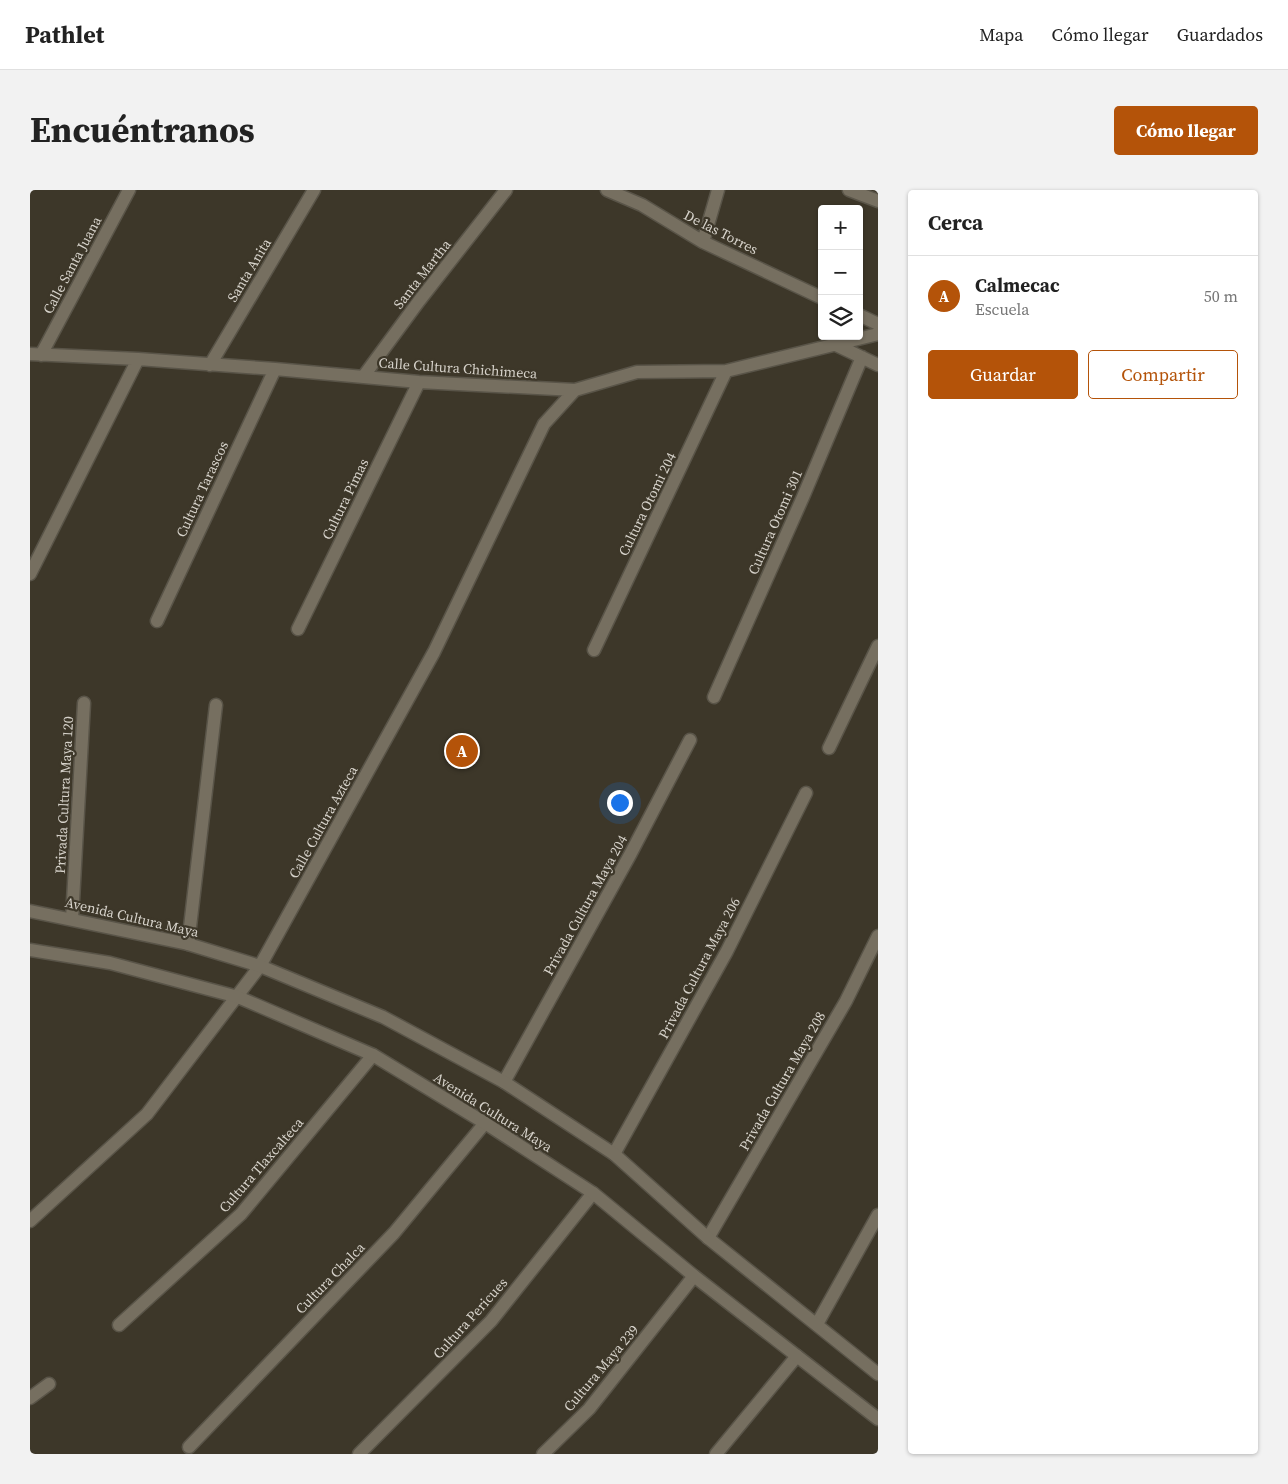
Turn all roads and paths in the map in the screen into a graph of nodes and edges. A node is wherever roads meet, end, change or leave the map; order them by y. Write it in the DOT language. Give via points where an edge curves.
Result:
graph roads {
  1 [pos="130,190"];
  2 [pos="314,190"];
  3 [pos="506,190"];
  4 [pos="607,190"];
  5 [pos="718,190"];
  6 [pos="849,190"];
  7 [pos="878,201"];
  8 [pos="703,242"];
  9 [pos="818,296"];
  10 [pos="863,317"];
  11 [pos="878,324"];
  12 [pos="878,334"];
  13 [pos="834,344"];
  14 [pos="36,355"];
  15 [pos="862,358"];
  16 [pos="138,359"];
  17 [pos="210,365"];
  18 [pos="878,365"];
  19 [pos="275,369"];
  20 [pos="726,372"];
  21 [pos="363,377"];
  22 [pos="419,382"];
  23 [pos="575,390"];
  24 [pos="30,574"];
  25 [pos="157,621"];
  26 [pos="298,629"];
  27 [pos="878,646"];
  28 [pos="594,650"];
  29 [pos="714,697"];
  30 [pos="84,703"];
  31 [pos="216,705"];
  32 [pos="690,740"];
  33 [pos="829,748"];
  34 [pos="806,793"];
  35 [pos="30,910"];
  36 [pos="72,919"];
  37 [pos="878,936"];
  38 [pos="188,944"];
  39 [pos="30,950"];
  40 [pos="260,966"];
  41 [pos="238,997"];
  42 [pos="373,1055"];
  43 [pos="504,1082"];
  44 [pos="485,1123"];
  45 [pos="614,1154"];
  46 [pos="593,1193"];
  47 [pos="878,1215"];
  48 [pos="30,1221"];
  49 [pos="708,1238"];
  50 [pos="694,1276"];
  51 [pos="817,1324"];
  52 [pos="119,1325"];
  53 [pos="797,1356"];
  54 [pos="878,1374"];
  55 [pos="49,1384"];
  56 [pos="30,1398"];
  57 [pos="878,1419"];
  58 [pos="189,1447"];
  59 [pos="359,1454"];
  60 [pos="543,1454"];
  61 [pos="716,1454"];
  1 -- 14 [label="street, Calle Santa Juana"];
  2 -- 17 [label="street, Santa Anita"];
  3 -- 21 [label="street, Santa Martha"];
  4 -- 8 [label="street, De las Torres" via="642,206"];
  5 -- 8 [label="street"];
  6 -- 7 [label="street"];
  8 -- 9 [label="street, De las Torres"];
  10 -- 11 [label="street"];
  12 -- 13 [label="street, Calle Cultura Chichimeca"];
  13 -- 15 [label="street"];
  13 -- 20 [label="street, Calle Cultura Chichimeca"];
  14 -- 16 [label="street, Calle Cultura Chichimeca"];
  15 -- 18 [label="street"];
  15 -- 29 [label="street, Cultura Otomi 301"];
  16 -- 17 [label="street, Calle Cultura Chichimeca"];
  16 -- 24 [label="street"];
  17 -- 19 [label="street, Calle Cultura Chichimeca"];
  19 -- 21 [label="street, Calle Cultura Chichimeca"];
  19 -- 25 [label="street, Cultura Tarascos"];
  20 -- 23 [label="street, Calle Cultura Chichimeca" via="637,372"];
  20 -- 28 [label="street, Cultura Otomi 204"];
  21 -- 22 [label="street, Calle Cultura Chichimeca"];
  22 -- 23 [label="street, Calle Cultura Chichimeca"];
  22 -- 26 [label="street, Cultura Pimas"];
  23 -- 40 [label="street, Calle Cultura Azteca" via="544,424 434,652"];
  27 -- 33 [label="street"];
  30 -- 36 [label="street, Privada Cultura Maya 120"];
  31 -- 38 [label="street"];
  32 -- 43 [label="street, Privada Cultura Maya 204"];
  34 -- 45 [label="street, Privada Cultura Maya 206" via="727,951"];
  35 -- 36 [label="street, Avenida Cultura Maya"];
  36 -- 38 [label="street, Avenida Cultura Maya"];
  37 -- 49 [label="street, Privada Cultura Maya 208" via="846,1000"];
  38 -- 40 [label="street, Avenida Cultura Maya"];
  39 -- 41 [label="street, Avenida Cultura Maya" via="110,962"];
  40 -- 41 [label="street, Calle Cultura Azteca"];
  40 -- 43 [label="street, Avenida Cultura Maya" via="383,1017"];
  41 -- 42 [label="street, Avenida Cultura Maya"];
  41 -- 48 [label="street, Calle Cultura Azteca" via="147,1114"];
  42 -- 44 [label="street, Avenida Cultura Maya"];
  42 -- 52 [label="street, Cultura Tlaxcalteca" via="241,1214"];
  43 -- 45 [label="street, Avenida Cultura Maya"];
  44 -- 46 [label="street, Avenida Cultura Maya"];
  44 -- 58 [label="street, Cultura Chalca" via="394,1233"];
  45 -- 49 [label="street, Avenida Cultura Maya"];
  46 -- 50 [label="street, Avenida Cultura Maya"];
  46 -- 59 [label="street, Cultura Pericues" via="491,1321"];
  47 -- 51 [label="street"];
  49 -- 51 [label="street, Avenida Cultura Maya"];
  50 -- 53 [label="street, Avenida Cultura Maya"];
  50 -- 60 [label="street, Cultura Maya 239" via="589,1409"];
  51 -- 54 [label="street, Avenida Cultura Maya"];
  53 -- 57 [label="street, Avenida Cultura Maya"];
  53 -- 61 [label="street"];
  55 -- 56 [label="street"];
}
